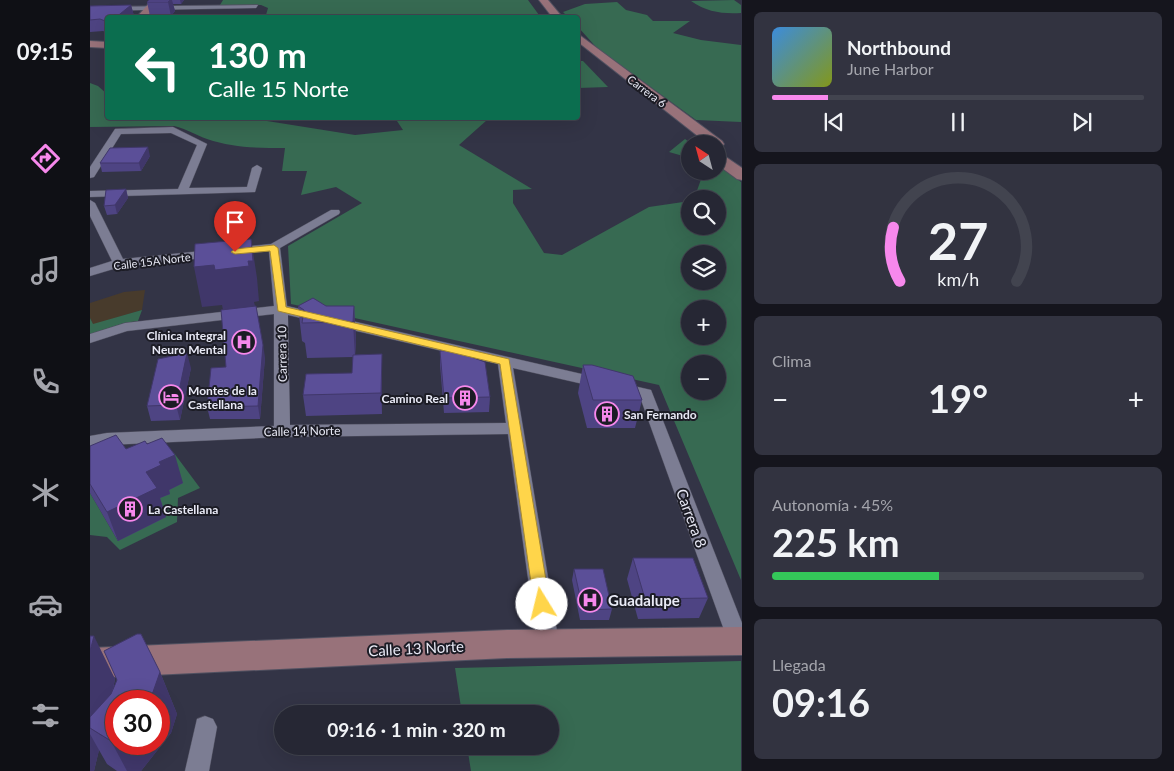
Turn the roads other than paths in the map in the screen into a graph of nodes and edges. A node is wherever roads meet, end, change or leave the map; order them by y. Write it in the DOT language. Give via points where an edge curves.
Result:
graph roads {
  1 [pos="219,0"];
  2 [pos="533,0"];
  3 [pos="543,0"];
  4 [pos="155,2"];
  5 [pos="256,6"];
  6 [pos="214,7"];
  7 [pos="90,9"];
  8 [pos="143,15"];
  9 [pos="546,15"];
  10 [pos="556,15"];
  11 [pos="580,39"];
  12 [pos="90,44"];
  13 [pos="105,45"];
  14 [pos="580,48"];
  15 [pos="689,135"];
  16 [pos="705,135"];
  17 [pos="726,150"];
  18 [pos="742,162"];
  19 [pos="726,164"];
  20 [pos="257,168"];
  21 [pos="90,175"];
  22 [pos="742,176"];
  23 [pos="182,192"];
  24 [pos="90,194"];
  25 [pos="90,203"];
  26 [pos="335,212"];
  27 [pos="94,226"];
  28 [pos="274,248"];
  29 [pos="119,264"];
  30 [pos="90,272"];
  31 [pos="281,309"];
  32 [pos="90,339"];
  33 [pos="505,362"];
  34 [pos="515,428"];
  35 [pos="282,431"];
  36 [pos="90,442"];
  37 [pos="740,641"];
  38 [pos="548,643"];
  39 [pos="90,663"];
  40 [pos="204,727"];
  41 [pos="197,771"];
  1 -- 6 [label="street"];
  2 -- 9 [label="main road"];
  3 -- 10 [label="main road"];
  4 -- 6 [label="street"];
  4 -- 7 [label="street"];
  4 -- 8 [label="main road"];
  5 -- 6 [label="street"];
  11 -- 16 [label="main road, Carrera 6"];
  12 -- 13 [label="main road"];
  14 -- 15 [label="main road"];
  17 -- 18 [label="main road, Carrera 6"];
  19 -- 22 [label="main road"];
  20 -- 23 [label="street" via="251,190"];
  21 -- 23 [label="street" via="118,132 173,130 202,144"];
  23 -- 24 [label="street"];
  25 -- 27 [label="street"];
  26 -- 28 [label="street"];
  27 -- 29 [label="street"];
  28 -- 29 [label="street, Calle 15A Norte"];
  28 -- 31 [label="street, Carrera 10"];
  29 -- 30 [label="street, Calle 15A Norte"];
  31 -- 32 [label="street" via="124,327"];
  31 -- 33 [label="street"];
  31 -- 35 [label="street, Carrera 10"];
  33 -- 34 [label="street"];
  33 -- 37 [label="street, Carrera 8" via="646,394"];
  34 -- 35 [label="street, Calle 14 Norte"];
  34 -- 38 [label="street"];
  35 -- 36 [label="street, Calle 14 Norte"];
  37 -- 38 [label="main road, Calle 13 Norte"];
  38 -- 39 [label="main road, Calle 13 Norte"];
  40 -- 41 [label="street"];
}
